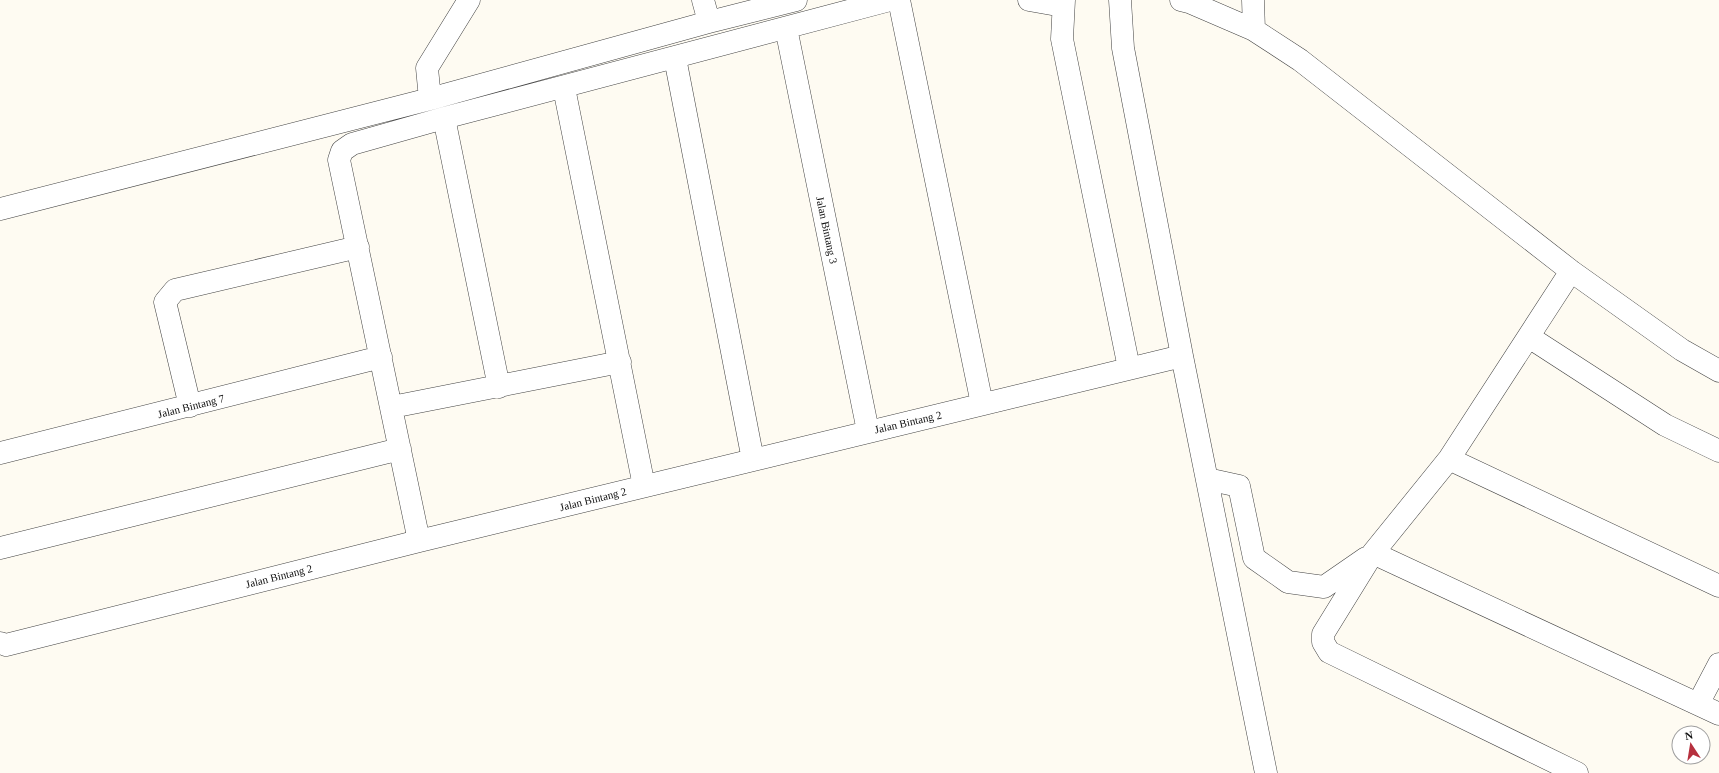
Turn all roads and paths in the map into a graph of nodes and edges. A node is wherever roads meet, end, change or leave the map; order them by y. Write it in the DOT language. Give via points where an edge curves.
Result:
graph roads {
  1 [pos="469,0"];
  2 [pos="702,0"];
  3 [pos="796,0"];
  4 [pos="890,0"];
  5 [pos="899,0"];
  6 [pos="1029,0"];
  7 [pos="1120,0"];
  8 [pos="1181,0"];
  9 [pos="1252,0"];
  10 [pos="1064,3"];
  11 [pos="708,22"];
  12 [pos="786,28"];
  13 [pos="1254,30"];
  14 [pos="675,58"];
  15 [pos="564,88"];
  16 [pos="430,99"];
  17 [pos="444,118"];
  18 [pos="0,209"];
  19 [pos="358,247"];
  20 [pos="1572,271"];
  21 [pos="1529,337"];
  22 [pos="1182,356"];
  23 [pos="381,357"];
  24 [pos="620,362"];
  25 [pos="1129,368"];
  26 [pos="1719,371"];
  27 [pos="499,387"];
  28 [pos="982,404"];
  29 [pos="190,406"];
  30 [pos="392,407"];
  31 [pos="868,431"];
  32 [pos="400,449"];
  33 [pos="1719,450"];
  34 [pos="0,453"];
  35 [pos="1449,459"];
  36 [pos="753,460"];
  37 [pos="1207,479"];
  38 [pos="644,486"];
  39 [pos="419,541"];
  40 [pos="0,548"];
  41 [pos="1373,553"];
  42 [pos="1719,586"];
  43 [pos="3,644"];
  44 [pos="1719,664"];
  45 [pos="1698,704"];
  46 [pos="1719,714"];
  47 [pos="1266,773"];
  48 [pos="1577,773"];
  1 -- 16 [label="street" via="427,68"];
  2 -- 11 [label="street"];
  3 -- 11 [label="street"];
  4 -- 12 [label="street"];
  5 -- 28 [label="street"];
  6 -- 10 [label="street"];
  7 -- 22 [label="street" via="1123,48"];
  8 -- 13 [label="street"];
  9 -- 13 [label="street"];
  10 -- 25 [label="street" via="1062,39"];
  11 -- 16 [label="street"];
  12 -- 14 [label="street"];
  12 -- 31 [label="street, Jalan Bintang 3"];
  13 -- 20 [label="street" via="1300,60"];
  14 -- 15 [label="street"];
  14 -- 36 [label="street"];
  15 -- 17 [label="street"];
  15 -- 24 [label="street"];
  16 -- 18 [label="street"];
  17 -- 19 [label="street" via="352,144 342,151 339,160"];
  17 -- 27 [label="street"];
  19 -- 23 [label="street"];
  19 -- 29 [label="street" via="175,290 165,302"];
  20 -- 21 [label="street"];
  20 -- 26 [label="street" via="1682,350"];
  21 -- 33 [label="street" via="1666,425"];
  21 -- 35 [label="street"];
  22 -- 25 [label="street, Jalan Bintang 2"];
  22 -- 37 [label="street"];
  23 -- 29 [label="street, Jalan Bintang 7"];
  23 -- 30 [label="street"];
  24 -- 27 [label="street"];
  24 -- 38 [label="street"];
  25 -- 28 [label="street, Jalan Bintang 2"];
  27 -- 30 [label="street"];
  28 -- 31 [label="street, Jalan Bintang 2"];
  29 -- 34 [label="street, Jalan Bintang 7"];
  30 -- 32 [label="street"];
  31 -- 36 [label="street, Jalan Bintang 2"];
  32 -- 39 [label="street"];
  32 -- 40 [label="street"];
  35 -- 41 [label="street"];
  35 -- 42 [label="street"];
  36 -- 38 [label="street, Jalan Bintang 2"];
  37 -- 41 [label="street" via="1239,486 1254,558 1288,582 1324,586"];
  37 -- 47 [label="street"];
  38 -- 39 [label="street, Jalan Bintang 2"];
  39 -- 43 [label="street, Jalan Bintang 2"];
  41 -- 45 [label="street"];
  41 -- 48 [label="street" via="1323,634 1323,642 1329,652"];
  44 -- 45 [label="street"];
  45 -- 46 [label="street"];
}
